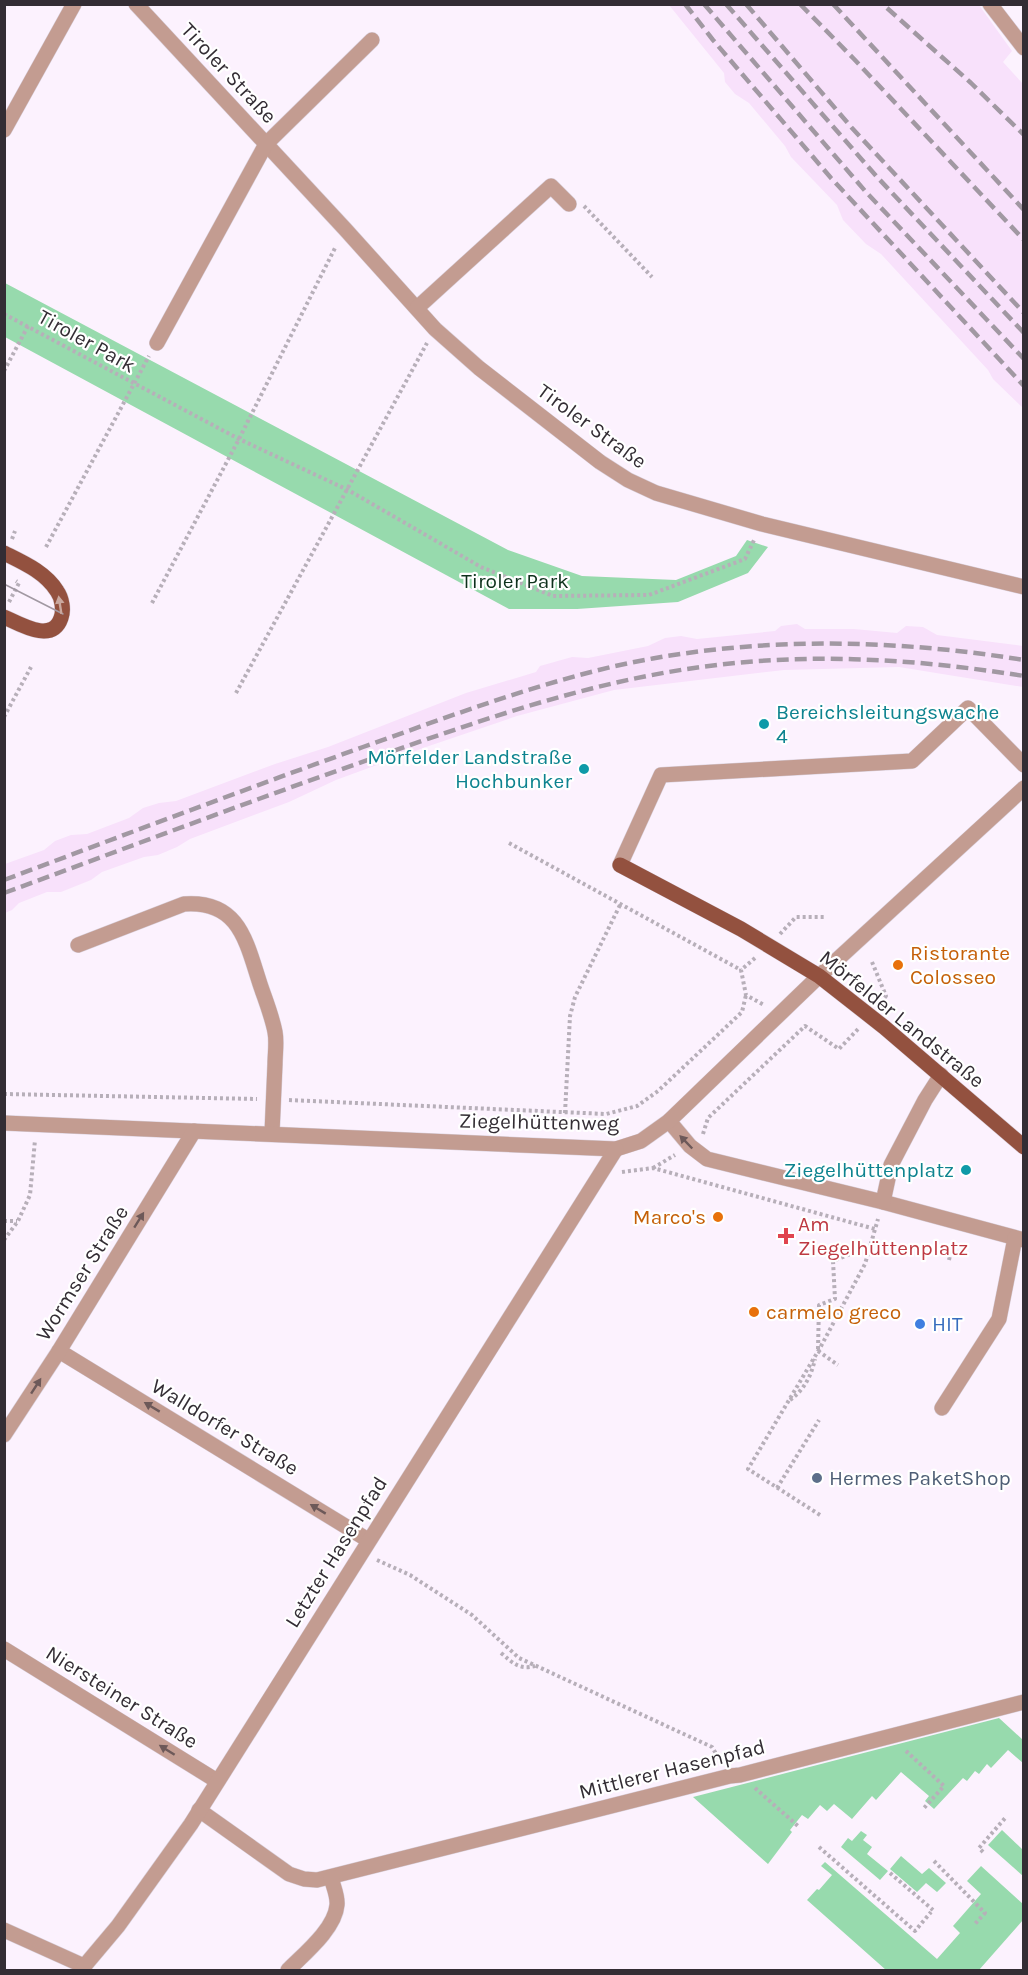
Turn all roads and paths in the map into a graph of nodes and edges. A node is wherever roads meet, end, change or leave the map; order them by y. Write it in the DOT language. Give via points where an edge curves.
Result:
graph roads {
  1 [pos="74,4"];
  2 [pos="136,4"];
  3 [pos="990,4"];
  4 [pos="372,40"];
  5 [pos="1023,48"];
  6 [pos="4,130"];
  7 [pos="266,144"];
  8 [pos="569,204"];
  9 [pos="345,229"];
  10 [pos="652,277"];
  11 [pos="417,308"];
  12 [pos="4,314"];
  13 [pos="28,327"];
  14 [pos="435,329"];
  15 [pos="157,343"];
  16 [pos="4,371"];
  17 [pos="133,384"];
  18 [pos="239,439"];
  19 [pos="348,490"];
  20 [pos="762,524"];
  21 [pos="46,547"];
  22 [pos="4,553"];
  23 [pos="12,579"];
  24 [pos="1023,587"];
  25 [pos="153,603"];
  26 [pos="6,611"];
  27 [pos="31,667"];
  28 [pos="236,693"];
  29 [pos="4,717"];
  30 [pos="1023,765"];
  31 [pos="1023,788"];
  32 [pos="509,843"];
  33 [pos="620,866"];
  34 [pos="620,905"];
  35 [pos="78,945"];
  36 [pos="872,962"];
  37 [pos="741,970"];
  38 [pos="819,976"];
  39 [pos="746,995"];
  40 [pos="870,1016"];
  41 [pos="941,1076"];
  42 [pos="4,1094"];
  43 [pos="273,1099"];
  44 [pos="565,1113"];
  45 [pos="669,1121"];
  46 [pos="4,1123"];
  47 [pos="36,1124"];
  48 [pos="194,1131"];
  49 [pos="273,1133"];
  50 [pos="690,1146"];
  51 [pos="1023,1147"];
  52 [pos="616,1149"];
  53 [pos="653,1168"];
  54 [pos="601,1174"];
  55 [pos="883,1202"];
  56 [pos="4,1221"];
  57 [pos="18,1221"];
  58 [pos="876,1229"];
  59 [pos="1019,1239"];
  60 [pos="4,1240"];
  61 [pos="871,1246"];
  62 [pos="952,1247"];
  63 [pos="949,1260"];
  64 [pos="59,1351"];
  65 [pos="818,1351"];
  66 [pos="838,1365"];
  67 [pos="942,1408"];
  68 [pos="819,1420"];
  69 [pos="4,1435"];
  70 [pos="777,1488"];
  71 [pos="820,1515"];
  72 [pos="364,1546"];
  73 [pos="4,1649"];
  74 [pos="501,1653"];
  75 [pos="536,1666"];
  76 [pos="1023,1702"];
  77 [pos="890,1736"];
  78 [pos="735,1775"];
  79 [pos="217,1781"];
  80 [pos="924,1808"];
  81 [pos="199,1810"];
  82 [pos="1006,1817"];
  83 [pos="799,1827"];
  84 [pos="819,1847"];
  85 [pos="983,1852"];
  86 [pos="934,1861"];
  87 [pos="890,1873"];
  88 [pos="331,1877"];
  89 [pos="974,1925"];
  90 [pos="4,1930"];
  91 [pos="83,1968"];
  92 [pos="288,1971"];
  1 -- 6 [label="street"];
  2 -- 7 [label="street, Tiroler Straße"];
  3 -- 5 [label="street"];
  4 -- 7 [label="street, Tiroler Straße"];
  7 -- 9 [label="street, Tiroler Straße"];
  7 -- 15 [label="street, Tiroler Straße"];
  8 -- 10 [label="path" via="578,200"];
  8 -- 11 [label="street" via="551,186"];
  9 -- 11 [label="street, Tiroler Straße"];
  9 -- 18 [label="path"];
  11 -- 14 [label="street, Tiroler Straße"];
  12 -- 13 [label="path, Tiroler Park"];
  13 -- 16 [label="path"];
  13 -- 17 [label="path, Tiroler Park"];
  14 -- 19 [label="path"];
  14 -- 20 [label="street, Tiroler Straße" via="479,368 628,480 656,493"];
  15 -- 17 [label="path"];
  17 -- 18 [label="path, Tiroler Park"];
  17 -- 21 [label="path"];
  18 -- 19 [label="path, Tiroler Park"];
  18 -- 25 [label="path"];
  19 -- 20 [label="path, Tiroler Park" via="481,567 553,596 649,595 745,559"];
  19 -- 28 [label="path"];
  20 -- 24 [label="street, Tiroler Straße"];
  26 -- 22 [label="main road, one-way" via="36,632 52,630 63,614 58,591 37,570"];
  23 -- 26 [label="path" via="19,583"];
  27 -- 29 [label="path"];
  30 -- 33 [label="street" via="968,708 912,761 661,775"];
  31 -- 38 [label="street, Ziegelhüttenweg"];
  32 -- 34 [label="path"];
  33 -- 38 [label="main road, Mörfelder Landstraße" via="741,929"];
  34 -- 37 [label="path"];
  34 -- 44 [label="path" via="575,997 570,1016"];
  35 -- 43 [label="street" via="184,904 209,905 226,913 242,930 276,1033"];
  36 -- 40 [label="path" via="886,996"];
  38 -- 40 [label="main road, Mörfelder Landstraße"];
  38 -- 45 [label="street, Ziegelhüttenweg"];
  39 -- 44 [label="path" via="742,1012 637,1106 606,1114"];
  40 -- 41 [label="main road, Mörfelder Landstraße"];
  40 -- 50 [label="path" via="840,1049 805,1026 708,1118 704,1133"];
  41 -- 51 [label="main road, Mörfelder Landstraße"];
  41 -- 55 [label="street" via="891,1165"];
  42 -- 43 [label="path"];
  43 -- 44 [label="path"];
  43 -- 49 [label="street"];
  50 -- 45 [label="street, one-way"];
  45 -- 52 [label="street, Ziegelhüttenweg" via="641,1141"];
  46 -- 47 [label="street, Ziegelhüttenweg"];
  47 -- 48 [label="street, Ziegelhüttenweg"];
  47 -- 57 [label="path" via="30,1195"];
  48 -- 49 [label="street, Ziegelhüttenweg"];
  64 -- 48 [label="street, Wormser Straße, one-way"];
  49 -- 52 [label="street, Ziegelhüttenweg"];
  50 -- 53 [label="path"];
  50 -- 55 [label="street" via="707,1159"];
  52 -- 54 [label="street, Letzter Hasenpfad"];
  53 -- 54 [label="path"];
  53 -- 58 [label="path"];
  54 -- 72 [label="street, Letzter Hasenpfad"];
  55 -- 58 [label="path"];
  55 -- 59 [label="street"];
  56 -- 57 [label="path"];
  57 -- 60 [label="path"];
  58 -- 61 [label="path"];
  59 -- 67 [label="street" via="999,1319"];
  61 -- 65 [label="path"];
  61 -- 65 [label="path" via="833,1261 835,1299 819,1305"];
  62 -- 63 [label="path"];
  69 -- 64 [label="street, Wormser Straße, one-way"];
  72 -- 64 [label="street, Walldorfer Straße, one-way"];
  65 -- 66 [label="path"];
  65 -- 70 [label="path" via="748,1469"];
  68 -- 70 [label="path"];
  70 -- 71 [label="path"];
  72 -- 75 [label="path" via="472,1615 519,1658"];
  72 -- 79 [label="street, Letzter Hasenpfad"];
  79 -- 73 [label="street, Niersteiner Straße, one-way"];
  74 -- 75 [label="path" via="515,1666"];
  75 -- 78 [label="path" via="712,1748"];
  76 -- 77 [label="street, Mittlerer Hasenpfad"];
  77 -- 78 [label="street, Mittlerer Hasenpfad"];
  77 -- 80 [label="path" via="944,1786"];
  78 -- 83 [label="path"];
  78 -- 88 [label="street, Mittlerer Hasenpfad"];
  79 -- 81 [label="street, Letzter Hasenpfad"];
  81 -- 88 [label="street, Mittlerer Hasenpfad" via="289,1874 304,1880"];
  81 -- 91 [label="street, Letzter Hasenpfad" via="118,1926"];
  82 -- 85 [label="path" via="979,1848"];
  84 -- 87 [label="path" via="915,1931 932,1911"];
  86 -- 89 [label="path" via="985,1913"];
  88 -- 92 [label="street" via="338,1902 335,1916 328,1929"];
  90 -- 91 [label="street"];
}
